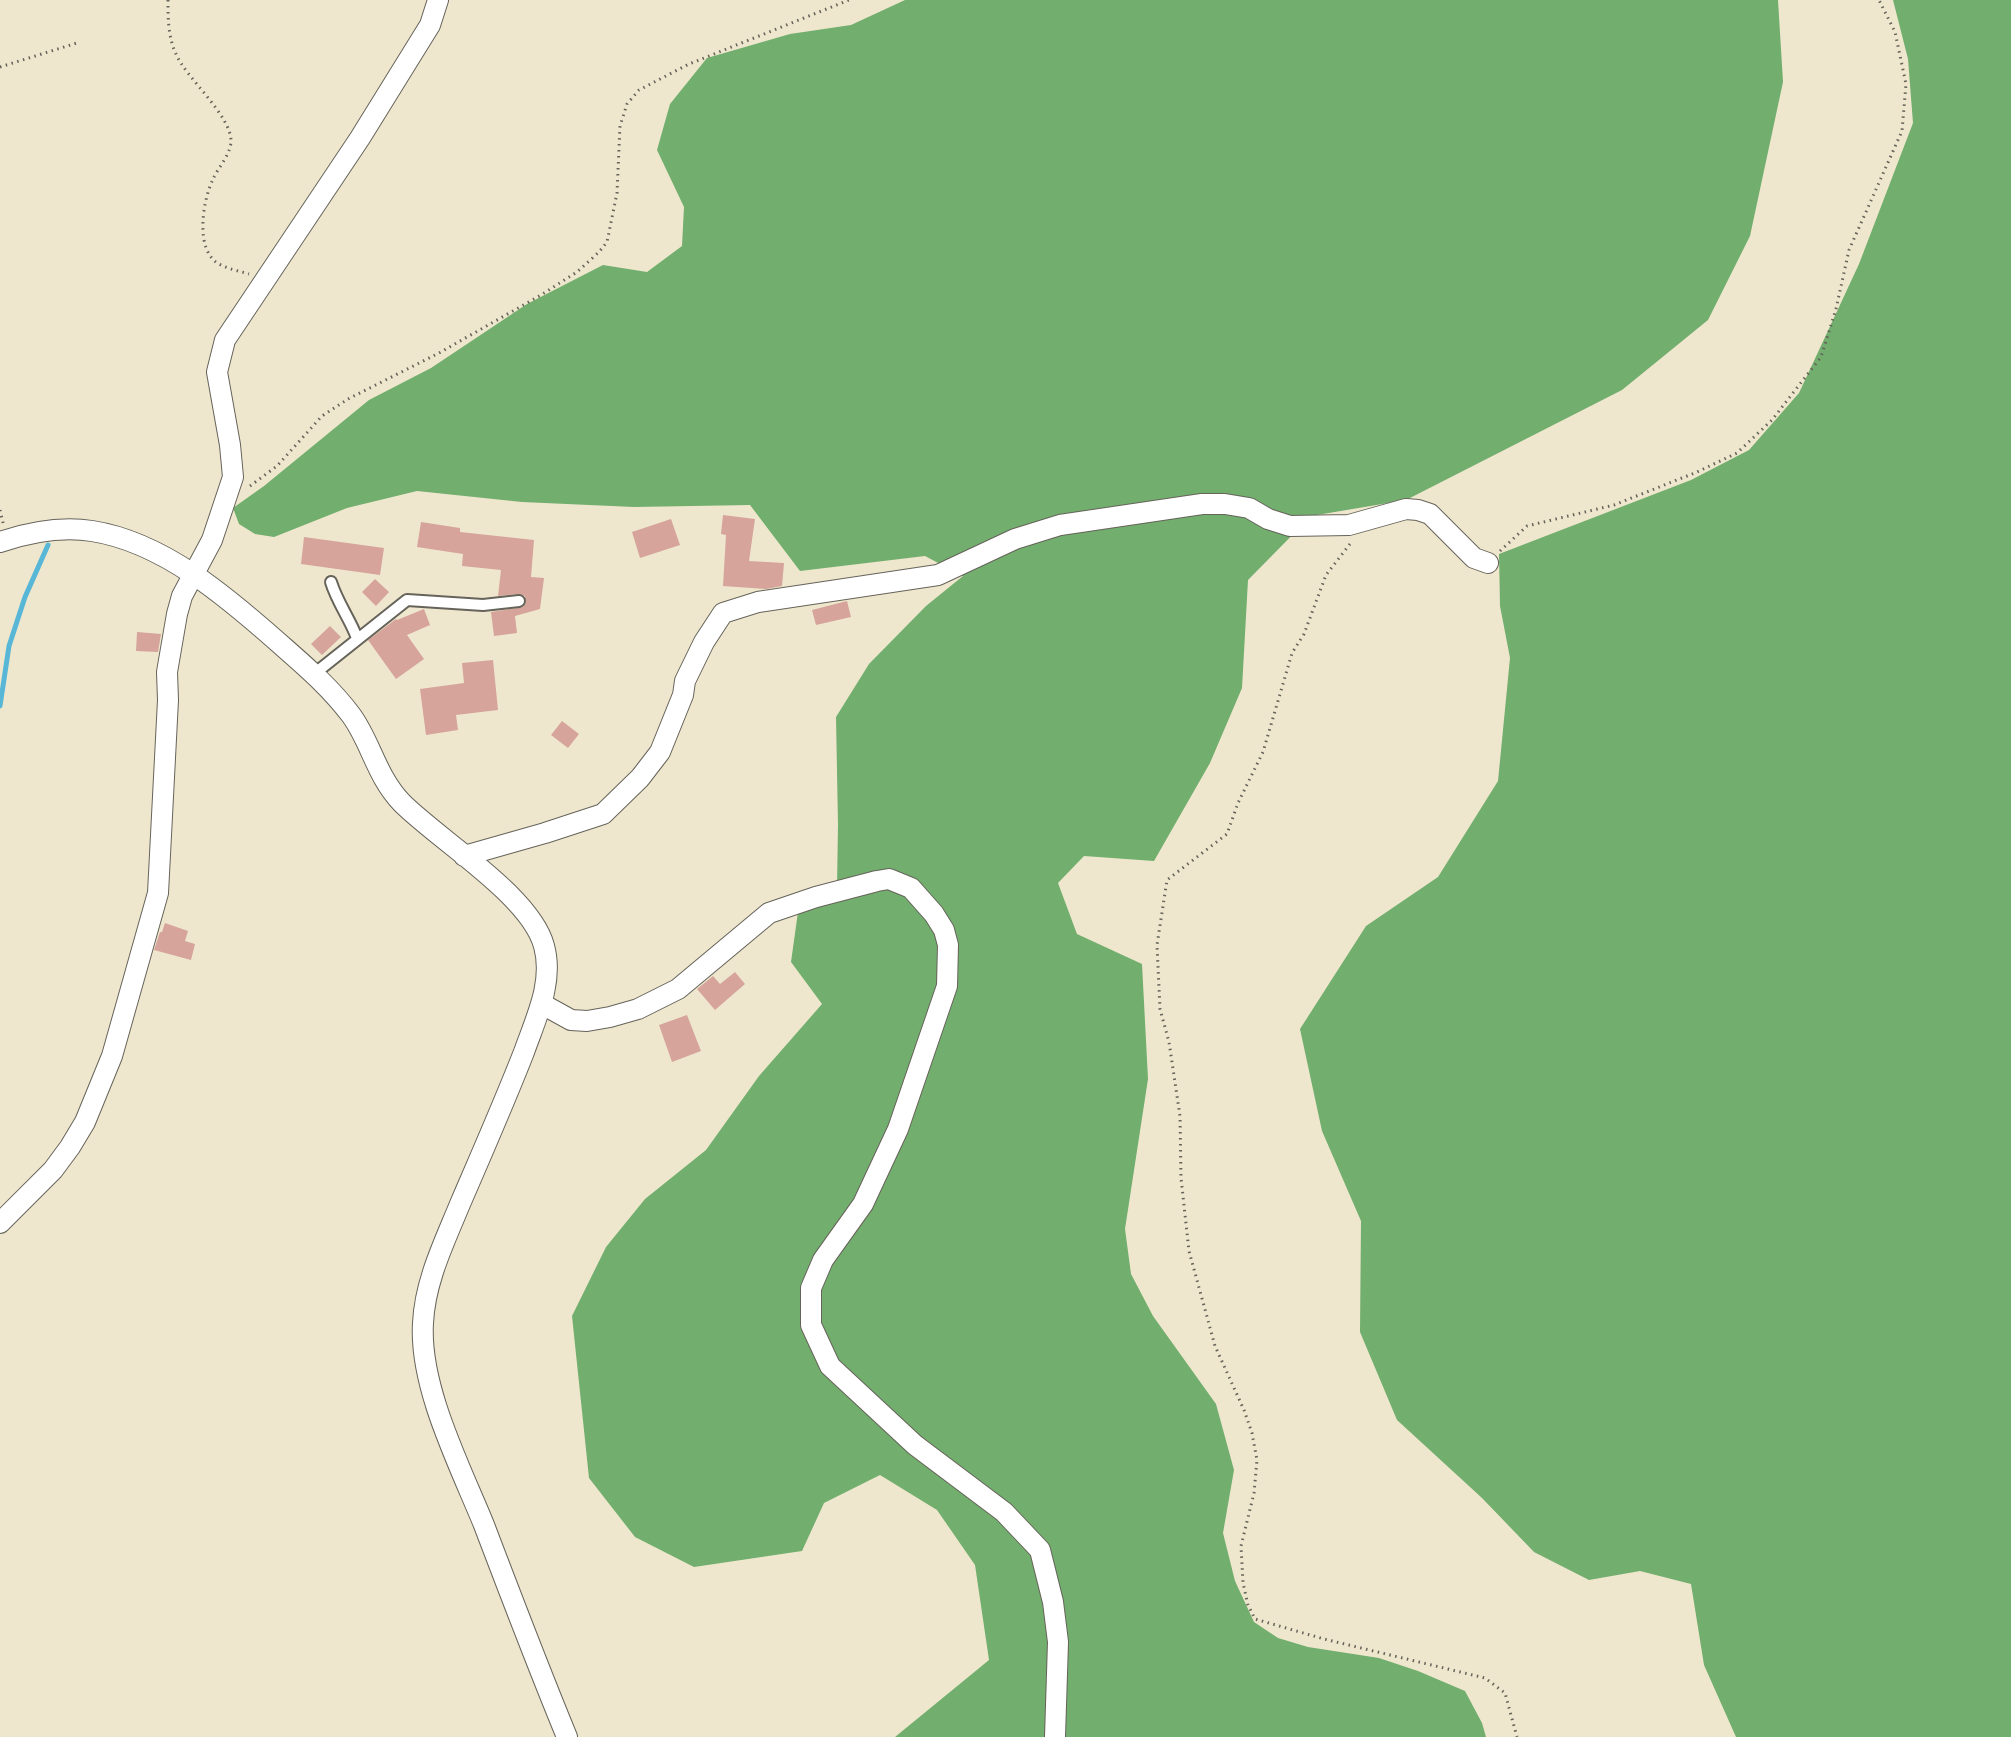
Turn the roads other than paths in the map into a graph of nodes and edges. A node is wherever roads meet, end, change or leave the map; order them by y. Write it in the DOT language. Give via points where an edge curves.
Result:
graph roads {
  1 [pos="438,0"];
  2 [pos="0,542"];
  3 [pos="1488,562"];
  4 [pos="193,575"];
  5 [pos="331,582"];
  6 [pos="519,601"];
  7 [pos="357,638"];
  8 [pos="314,674"];
  9 [pos="464,856"];
  10 [pos="542,1004"];
  11 [pos="0,1223"];
  12 [pos="567,1737"];
  13 [pos="1055,1737"];
  1 -- 4 [label="street" via="430,25 354,148 225,340 217,372 233,477 212,540"];
  2 -- 4 [label="street" via="49,529 93,531 123,539"];
  3 -- 9 [label="street" via="1474,558 1430,514 1406,509 1366,522 1290,526 1249,508 1202,504 1060,525 1015,539 938,575 758,602 723,613 686,681 660,752 603,814"];
  4 -- 8 [label="street" via="240,609"];
  4 -- 11 [label="street" via="177,614 167,672 158,893 129,1001 85,1122 53,1170"];
  5 -- 7 [label="lane"];
  6 -- 7 [label="lane" via="483,605 407,600"];
  7 -- 8 [label="lane"];
  8 -- 9 [label="street" via="354,719 393,794"];
  9 -- 10 [label="street" via="534,922 545,949 547,974"];
  10 -- 12 [label="street" via="436,1262 426,1295 423,1328 428,1378 445,1427"];
  10 -- 13 [label="street" via="571,1020 587,1021 638,1009 678,989 769,913 877,880 889,879 911,888 934,914 948,945 947,986 898,1129 863,1204 823,1260 811,1288 811,1325 830,1365 915,1445 1004,1512 1040,1550 1058,1642"];
}
